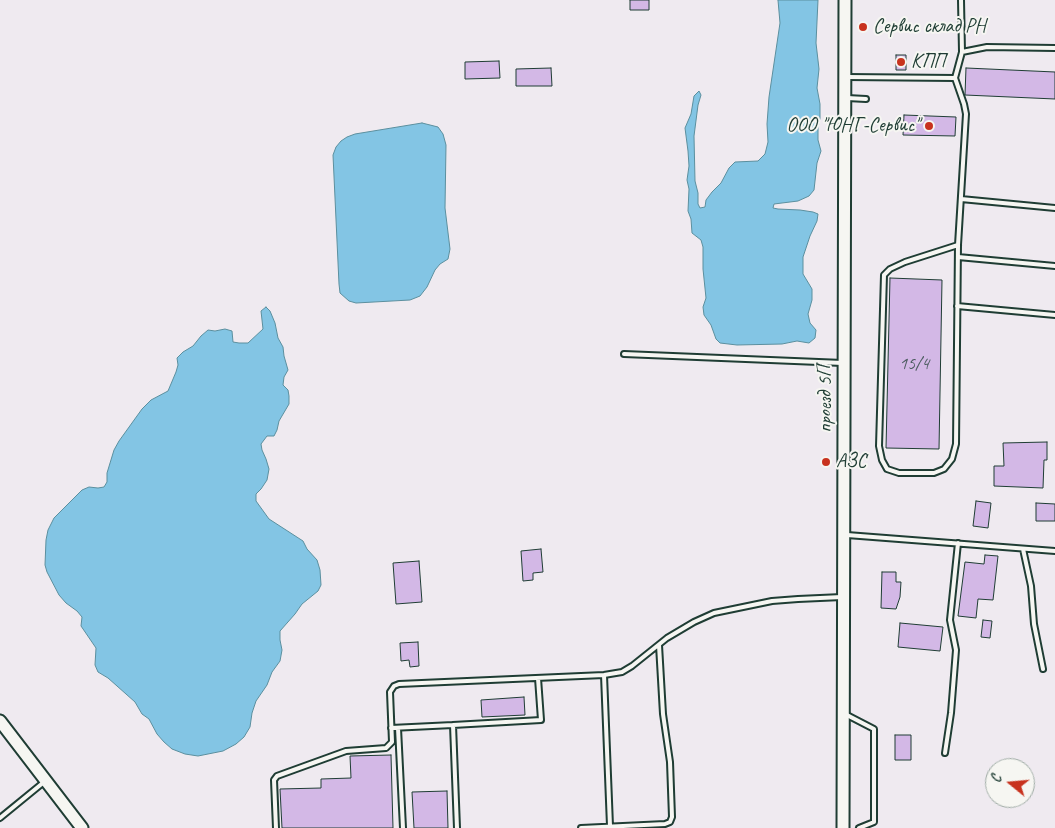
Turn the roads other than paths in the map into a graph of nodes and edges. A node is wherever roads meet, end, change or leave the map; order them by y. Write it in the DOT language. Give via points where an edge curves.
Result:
graph roads {
  1 [pos="845,0"];
  2 [pos="961,0"];
  3 [pos="1055,48"];
  4 [pos="962,52"];
  5 [pos="845,77"];
  6 [pos="955,78"];
  7 [pos="845,98"];
  8 [pos="866,99"];
  9 [pos="961,199"];
  10 [pos="1055,208"];
  11 [pos="958,246"];
  12 [pos="958,256"];
  13 [pos="1055,266"];
  14 [pos="957,306"];
  15 [pos="1055,315"];
  16 [pos="624,354"];
  17 [pos="845,363"];
  18 [pos="844,534"];
  19 [pos="958,544"];
  20 [pos="1023,549"];
  21 [pos="1055,551"];
  22 [pos="844,597"];
  23 [pos="659,645"];
  24 [pos="1043,669"];
  25 [pos="604,675"];
  26 [pos="538,678"];
  27 [pos="843,714"];
  28 [pos="0,720"];
  29 [pos="453,725"];
  30 [pos="391,728"];
  31 [pos="398,728"];
  32 [pos="945,754"];
  33 [pos="46,781"];
  34 [pos="0,818"];
  35 [pos="610,826"];
  36 [pos="82,828"];
  37 [pos="276,828"];
  38 [pos="403,828"];
  39 [pos="457,828"];
  40 [pos="581,828"];
  41 [pos="843,828"];
  42 [pos="859,828"];
  1 -- 5 [label="street, проезд 5П"];
  2 -- 4 [label="lane"];
  3 -- 4 [label="lane" via="987,47"];
  4 -- 6 [label="lane"];
  5 -- 6 [label="lane"];
  5 -- 7 [label="street, проезд 5П"];
  6 -- 9 [label="lane" via="966,114"];
  7 -- 8 [label="lane"];
  7 -- 17 [label="street, проезд 5П"];
  9 -- 10 [label="lane"];
  9 -- 11 [label="lane"];
  11 -- 12 [label="lane"];
  11 -- 14 [label="lane" via="905,262 884,276 879,446 887,469 900,473 934,474 944,469 952,459 956,444"];
  12 -- 13 [label="lane"];
  12 -- 14 [label="lane"];
  14 -- 15 [label="lane"];
  16 -- 17 [label="lane"];
  17 -- 18 [label="street, проезд 5П"];
  18 -- 19 [label="lane"];
  18 -- 22 [label="street, проезд 5П"];
  19 -- 20 [label="lane"];
  19 -- 32 [label="lane" via="950,620 956,650"];
  20 -- 21 [label="lane"];
  20 -- 24 [label="lane"];
  22 -- 23 [label="lane" via="772,602 714,613"];
  22 -- 27 [label="street, проезд 5П"];
  23 -- 25 [label="lane" via="622,672"];
  23 -- 35 [label="lane" via="672,818 665,824"];
  25 -- 26 [label="lane"];
  25 -- 35 [label="lane"];
  26 -- 29 [label="lane" via="541,720"];
  26 -- 30 [label="lane" via="399,684 390,692"];
  27 -- 41 [label="street, проезд 5П"];
  27 -- 42 [label="lane" via="874,729 874,822"];
  28 -- 33 [label="street"];
  29 -- 31 [label="lane"];
  29 -- 39 [label="lane"];
  30 -- 31 [label="lane"];
  30 -- 37 [label="lane" via="392,742 386,748 346,751 277,776 274,780"];
  31 -- 38 [label="lane"];
  33 -- 34 [label="lane"];
  33 -- 36 [label="street"];
  35 -- 40 [label="lane"];
}
